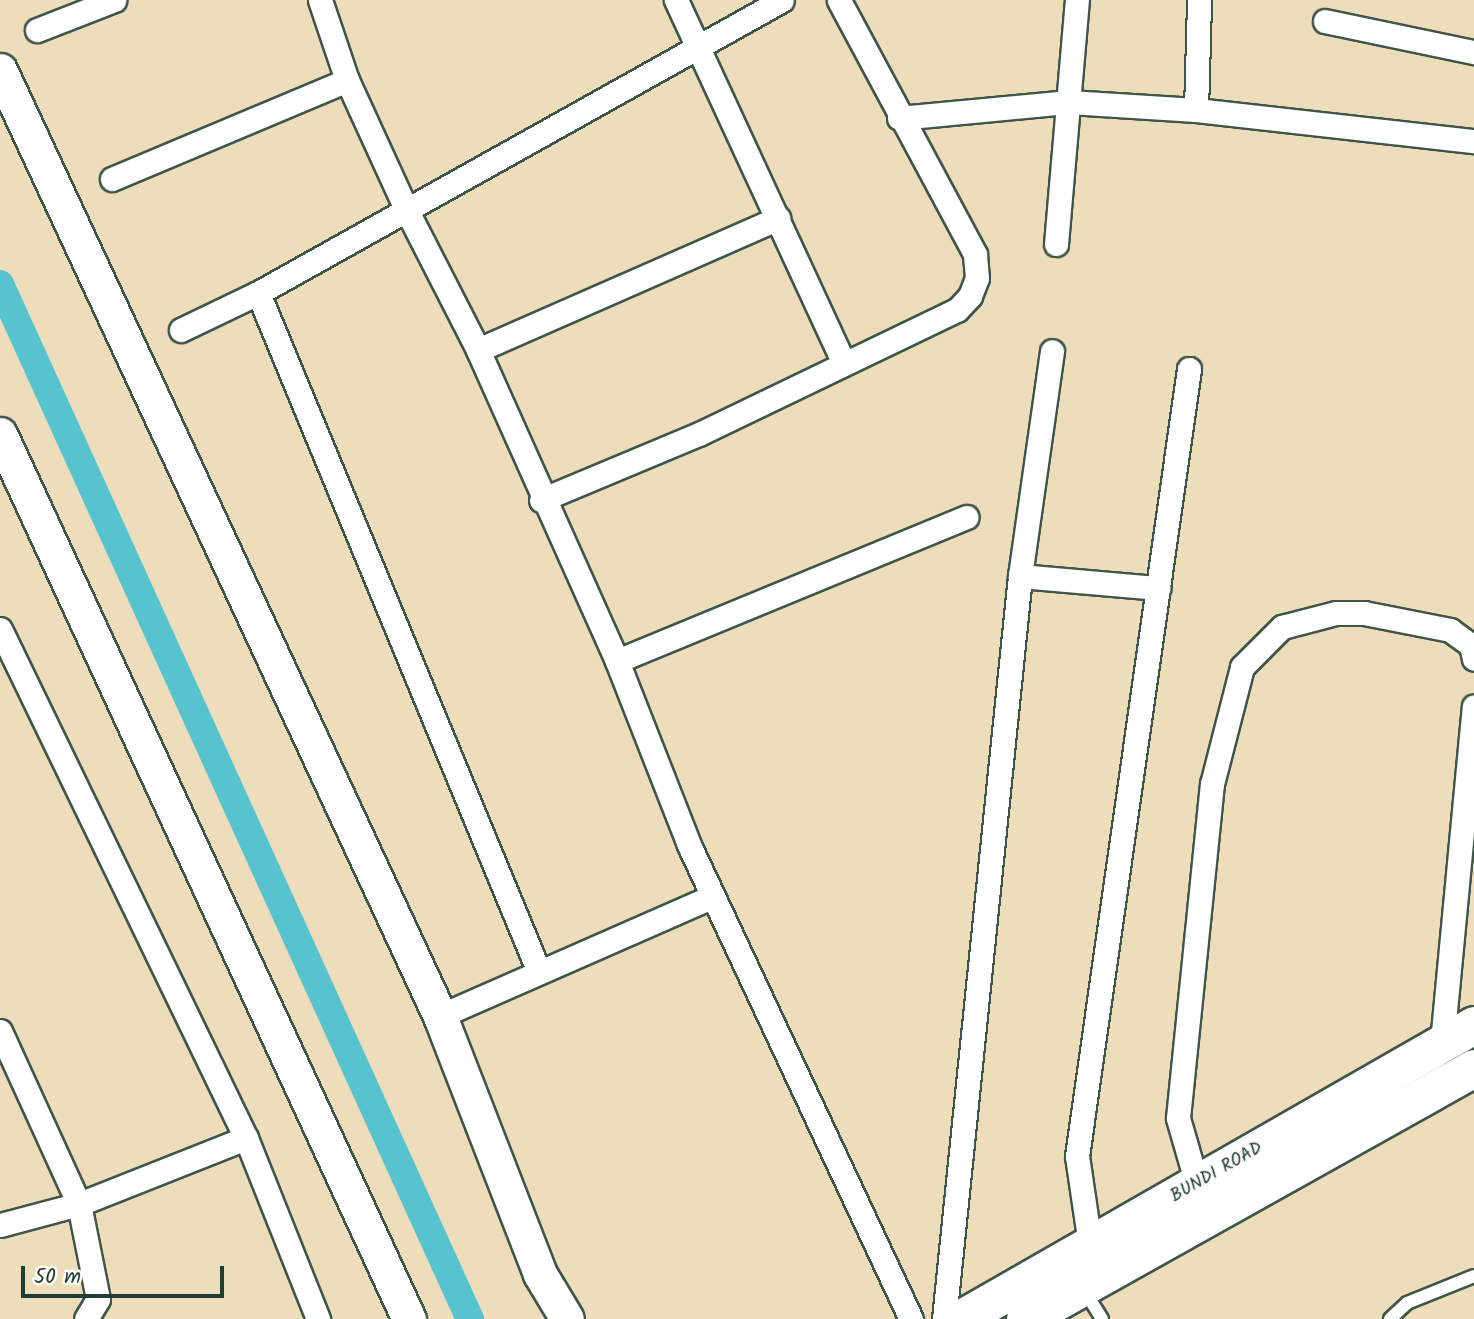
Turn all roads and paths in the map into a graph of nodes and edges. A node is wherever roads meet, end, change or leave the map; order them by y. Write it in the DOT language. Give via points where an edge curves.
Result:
graph roads {
  1 [pos="114,0"];
  2 [pos="320,0"];
  3 [pos="676,0"];
  4 [pos="782,0"];
  5 [pos="839,0"];
  6 [pos="1077,0"];
  7 [pos="1199,0"];
  8 [pos="1325,21"];
  9 [pos="37,30"];
  10 [pos="698,43"];
  11 [pos="1474,52"];
  12 [pos="0,70"];
  13 [pos="347,80"];
  14 [pos="1069,102"];
  15 [pos="1196,110"];
  16 [pos="899,118"];
  17 [pos="1474,141"];
  18 [pos="112,179"];
  19 [pos="407,211"];
  20 [pos="778,218"];
  21 [pos="1056,244"];
  22 [pos="258,293"];
  23 [pos="181,330"];
  24 [pos="478,350"];
  25 [pos="1052,351"];
  26 [pos="844,363"];
  27 [pos="1189,369"];
  28 [pos="0,435"];
  29 [pos="541,499"];
  30 [pos="967,517"];
  31 [pos="1020,576"];
  32 [pos="1158,588"];
  33 [pos="1,632"];
  34 [pos="1474,659"];
  35 [pos="617,661"];
  36 [pos="1474,707"];
  37 [pos="713,896"];
  38 [pos="539,972"];
  39 [pos="440,1016"];
  40 [pos="1474,1026"];
  41 [pos="0,1031"];
  42 [pos="1441,1043"];
  43 [pos="1474,1068"];
  44 [pos="246,1138"];
  45 [pos="1197,1184"];
  46 [pos="79,1204"];
  47 [pos="1169,1220"];
  48 [pos="0,1226"];
  49 [pos="1090,1244"];
  50 [pos="1474,1276"];
  51 [pos="1082,1287"];
  52 [pos="86,1319"];
  53 [pos="318,1319"];
  54 [pos="409,1319"];
  55 [pos="567,1319"];
  56 [pos="911,1319"];
  57 [pos="944,1319"];
  58 [pos="960,1319"];
  59 [pos="1025,1319"];
  60 [pos="1102,1319"];
  61 [pos="1390,1319"];
  1 -- 9 [label="street"];
  2 -- 13 [label="street"];
  3 -- 10 [label="street"];
  4 -- 10 [label="street"];
  5 -- 16 [label="street"];
  6 -- 14 [label="street"];
  7 -- 15 [label="street"];
  8 -- 11 [label="street"];
  10 -- 19 [label="street"];
  10 -- 20 [label="street"];
  12 -- 39 [label="street"];
  13 -- 18 [label="street"];
  13 -- 19 [label="street"];
  14 -- 15 [label="street"];
  14 -- 16 [label="street"];
  14 -- 21 [label="street"];
  15 -- 17 [label="street"];
  16 -- 26 [label="street" via="975,254 977,278 970,296 957,310"];
  19 -- 22 [label="street"];
  19 -- 24 [label="street"];
  20 -- 24 [label="street"];
  20 -- 26 [label="street"];
  22 -- 23 [label="street"];
  22 -- 38 [label="street"];
  24 -- 29 [label="street"];
  25 -- 31 [label="street"];
  26 -- 29 [label="street" via="699,434"];
  27 -- 32 [label="street"];
  28 -- 54 [label="street"];
  29 -- 35 [label="street"];
  30 -- 35 [label="street"];
  31 -- 32 [label="street"];
  31 -- 57 [label="street"];
  32 -- 49 [label="street" via="1077,1156"];
  33 -- 44 [label="street"];
  34 -- 45 [label="street" via="1471,645 1450,630 1364,613 1336,613 1282,627 1242,667 1212,785 1178,1118"];
  35 -- 37 [label="street"];
  36 -- 42 [label="street"];
  37 -- 38 [label="street"];
  37 -- 56 [label="street"];
  38 -- 39 [label="street"];
  39 -- 55 [label="street" via="540,1274"];
  40 -- 42 [label="main road, BUNDI ROAD"];
  41 -- 46 [label="street"];
  42 -- 45 [label="main road, BUNDI ROAD"];
  43 -- 47 [label="main road, BUNDI ROAD"];
  44 -- 46 [label="street"];
  44 -- 53 [label="street"];
  45 -- 47 [label="main road, BUNDI ROAD"];
  46 -- 48 [label="street"];
  46 -- 52 [label="street" via="98,1299"];
  47 -- 49 [label="main road, BUNDI ROAD"];
  47 -- 51 [label="main road, BUNDI ROAD"];
  49 -- 58 [label="main road, BUNDI ROAD"];
  50 -- 61 [label="lane" via="1407,1303"];
  51 -- 59 [label="main road, BUNDI ROAD"];
  51 -- 60 [label="lane"];
}
